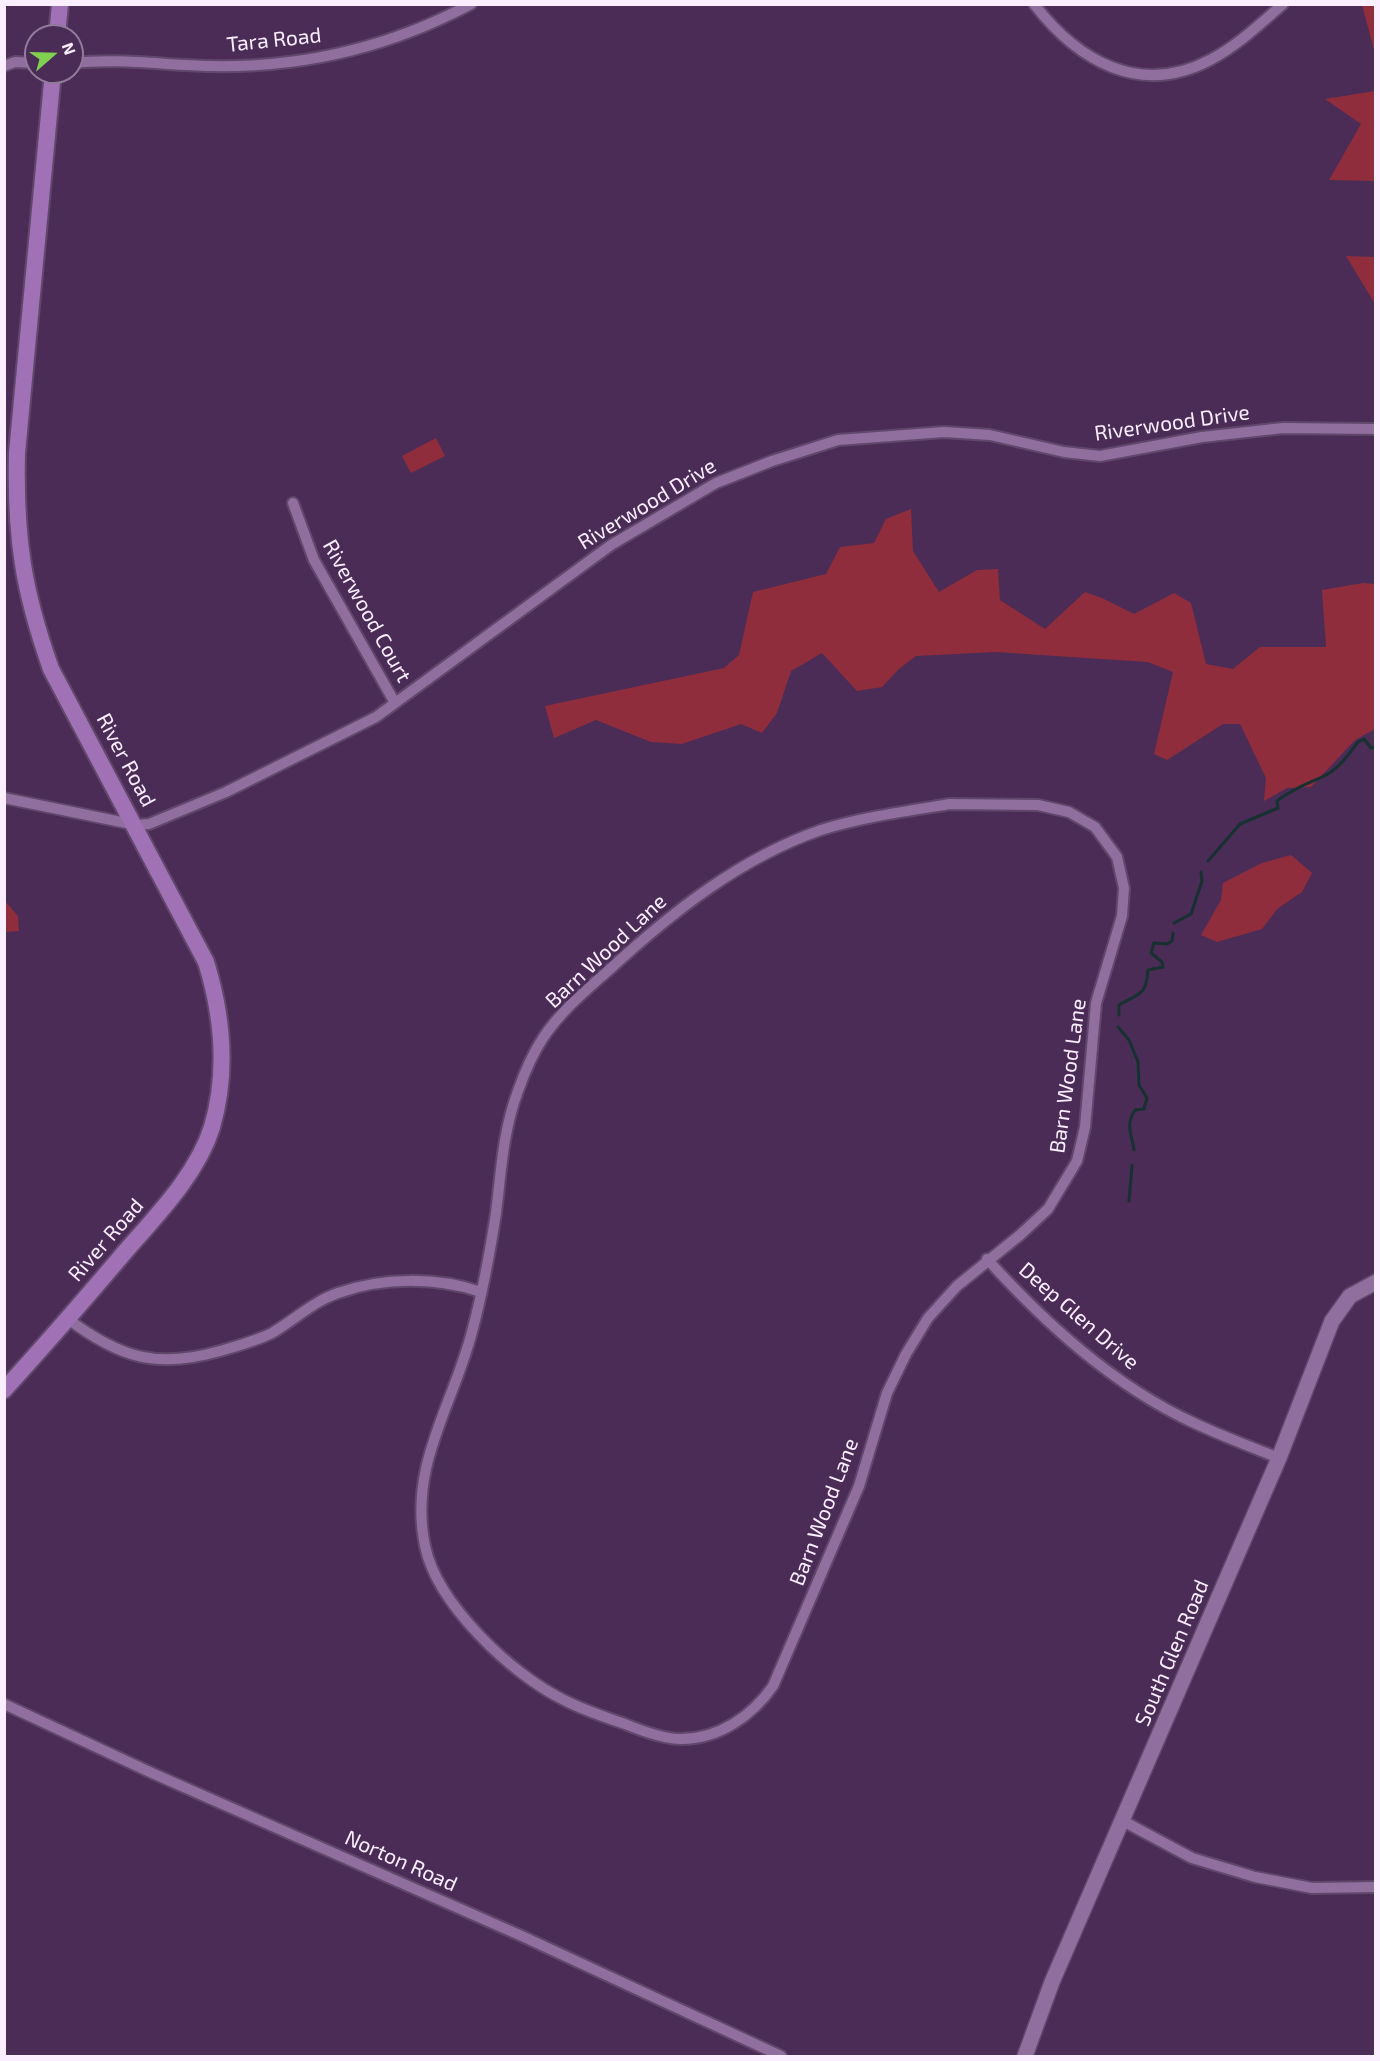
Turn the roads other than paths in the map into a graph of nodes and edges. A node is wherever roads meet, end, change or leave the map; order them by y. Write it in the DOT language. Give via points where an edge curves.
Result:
graph roads {
  1 [pos="60,4"];
  2 [pos="471,4"];
  3 [pos="1034,4"];
  4 [pos="1283,4"];
  5 [pos="58,24"];
  6 [pos="24,62"];
  7 [pos="84,62"];
  8 [pos="4,66"];
  9 [pos="52,84"];
  10 [pos="1376,429"];
  11 [pos="293,503"];
  12 [pos="395,703"];
  13 [pos="4,798"];
  14 [pos="136,825"];
  15 [pos="987,1259"];
  16 [pos="1376,1282"];
  17 [pos="482,1292"];
  18 [pos="68,1319"];
  19 [pos="4,1390"];
  20 [pos="1279,1458"];
  21 [pos="4,1704"];
  22 [pos="1123,1821"];
  23 [pos="1376,1887"];
  24 [pos="781,2056"];
  25 [pos="1025,2056"];
  1 -- 5 [label="main road"];
  2 -- 7 [label="street, Tara Road" via="372,46 298,61 211,66"];
  3 -- 4 [label="street" via="1056,32 1077,50 1119,70 1147,74 1180,72 1210,60"];
  6 -- 8 [label="street"];
  9 -- 14 [label="main road, River Road" via="16,453 16,517 23,577 51,669"];
  10 -- 12 [label="street, Riverwood Drive" via="1283,428 1202,437 1100,456 990,435 944,432 838,440 732,476 611,544"];
  11 -- 12 [label="street, Riverwood Court" via="314,560"];
  12 -- 14 [label="street, Riverwood Drive" via="317,749 226,792 149,824"];
  13 -- 14 [label="street, Riverwood Drive"];
  14 -- 18 [label="main road, River Road" via="206,962 217,997 222,1071 212,1128 198,1158 165,1205"];
  15 -- 17 [label="street, Barn Wood Lane" via="928,1318 906,1354 887,1393 859,1486 773,1686 760,1704 729,1727 680,1739 604,1717 562,1699 532,1680 470,1625 441,1586 425,1549 420,1507 423,1472 465,1354"];
  15 -- 17 [label="street, Barn Wood Lane" via="1048,1209 1077,1161 1085,1127 1096,1003 1116,943 1123,905 1123,876 1117,857 1095,827 1069,812 1038,805 950,804 885,814 821,831 772,852 696,895 634,947 578,998 543,1038 517,1092 499,1170"];
  15 -- 20 [label="street, Deep Glen Drive" via="1080,1349 1130,1387 1193,1423"];
  16 -- 20 [label="main road, South Glen Road" via="1350,1296 1336,1314"];
  17 -- 18 [label="street" via="455,1283 375,1284 338,1293 272,1333 194,1359 163,1361 118,1351"];
  18 -- 19 [label="main road, River Road"];
  20 -- 22 [label="main road, South Glen Road"];
  21 -- 24 [label="street, Norton Road"];
  22 -- 23 [label="street" via="1192,1858 1255,1877 1311,1888"];
  22 -- 25 [label="main road, South Glen Road" via="1052,1982"];
}
